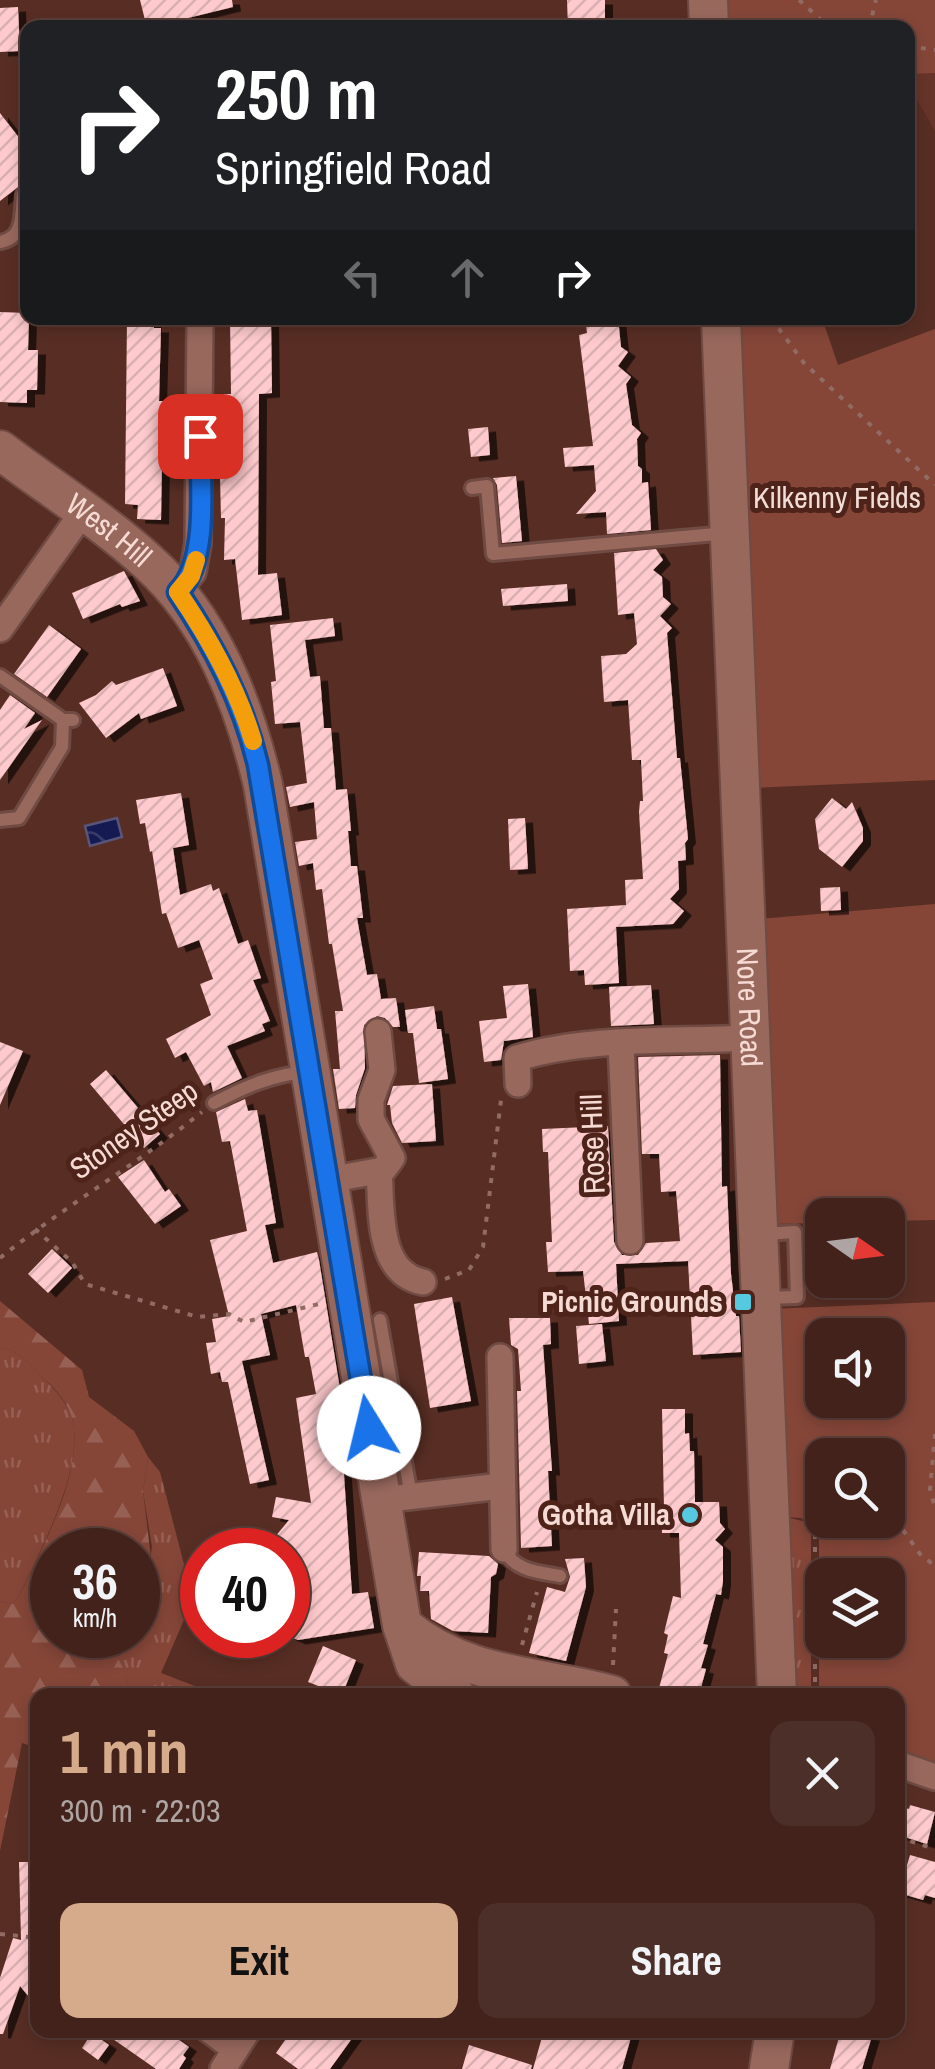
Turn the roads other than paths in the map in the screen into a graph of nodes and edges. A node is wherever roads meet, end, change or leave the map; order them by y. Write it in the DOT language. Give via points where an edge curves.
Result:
graph roads {
  1 [pos="20,217"];
  2 [pos="0,242"];
  3 [pos="200,325"];
  4 [pos="722,325"];
  5 [pos="0,450"];
  6 [pos="472,488"];
  7 [pos="83,512"];
  8 [pos="729,533"];
  9 [pos="178,592"];
  10 [pos="3,619"];
  11 [pos="0,676"];
  12 [pos="0,820"];
  13 [pos="378,1032"];
  14 [pos="748,1038"];
  15 [pos="622,1044"];
  16 [pos="311,1072"];
  17 [pos="518,1084"];
  18 [pos="214,1103"];
  19 [pos="379,1171"];
  20 [pos="328,1180"];
  21 [pos="630,1240"];
  22 [pos="423,1282"];
  23 [pos="380,1320"];
  24 [pos="504,1373"];
  25 [pos="501,1486"];
  26 [pos="396,1498"];
  27 [pos="504,1549"];
  28 [pos="560,1576"];
  29 [pos="402,1625"];
  30 [pos="441,1688"];
  31 [pos="578,1688"];
  32 [pos="781,1688"];
  33 [pos="905,1766"];
  34 [pos="935,1777"];
  35 [pos="774,2038"];
  36 [pos="769,2069"];
  1 -- 2 [label="lane" via="18,231"];
  3 -- 9 [label="street" via="198,543 193,572"];
  4 -- 8 [label="street, Nore Road"];
  5 -- 7 [label="street, West Hill"];
  6 -- 8 [label="lane" via="487,486 493,554"];
  7 -- 9 [label="street, West Hill"];
  7 -- 10 [label="street"];
  8 -- 14 [label="street, Nore Road"];
  9 -- 16 [label="street, West Hill" via="228,676 254,744"];
  11 -- 12 [label="lane" via="68,720 62,747 19,818"];
  13 -- 19 [label="street" via="382,1070 371,1119 392,1155"];
  14 -- 15 [label="street"];
  14 -- 32 [label="street, Nore Road"];
  15 -- 17 [label="street" via="516,1058"];
  15 -- 21 [label="street, Rose Hill"];
  16 -- 18 [label="lane, Stoney Steep" via="248,1085"];
  16 -- 20 [label="street, West Hill"];
  19 -- 20 [label="street"];
  19 -- 22 [label="street" via="391,1258 406,1278"];
  20 -- 26 [label="street, West Hill"];
  23 -- 26 [label="lane"];
  24 -- 25 [label="street"];
  25 -- 26 [label="street"];
  25 -- 27 [label="street"];
  26 -- 29 [label="street, West Hill"];
  27 -- 28 [label="lane" via="516,1564"];
  29 -- 30 [label="street, West Hill" via="415,1664"];
  29 -- 31 [label="street" via="462,1663"];
  33 -- 34 [label="street"];
  35 -- 36 [label="street"];
}
